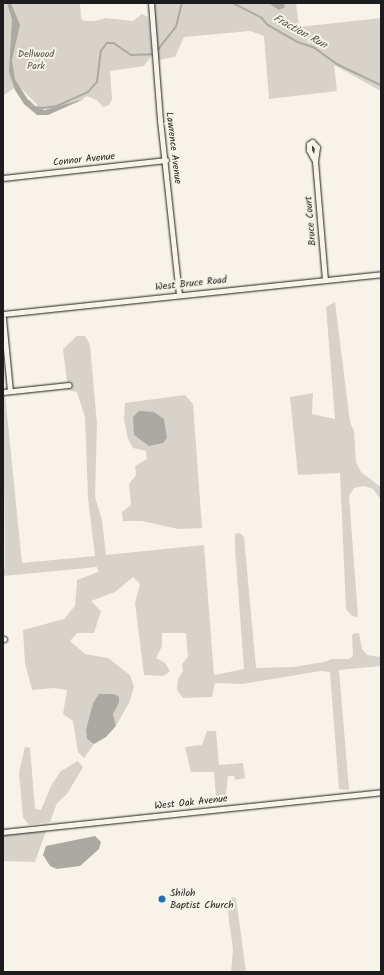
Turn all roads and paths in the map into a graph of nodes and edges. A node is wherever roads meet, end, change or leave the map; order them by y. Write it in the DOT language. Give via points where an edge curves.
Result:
graph roads {
  1 [pos="151,3"];
  2 [pos="166,160"];
  3 [pos="315,161"];
  4 [pos="3,178"];
  5 [pos="381,274"];
  6 [pos="325,279"];
  7 [pos="179,294"];
  8 [pos="3,314"];
  9 [pos="3,318"];
  10 [pos="68,385"];
  11 [pos="10,391"];
  12 [pos="3,392"];
  13 [pos="381,792"];
  14 [pos="3,832"];
  1 -- 2 [label="street, Lawrence Avenue"];
  2 -- 4 [label="street, Connor Avenue"];
  2 -- 7 [label="street, Lawrence Avenue"];
  3 -- 6 [label="street, Bruce Court"];
  5 -- 6 [label="street, West Bruce Road"];
  6 -- 7 [label="street, West Bruce Road"];
  7 -- 8 [label="street, West Bruce Road"];
  9 -- 11 [label="street"];
  10 -- 11 [label="street"];
  11 -- 12 [label="street"];
  13 -- 14 [label="street, West Oak Avenue"];
}
